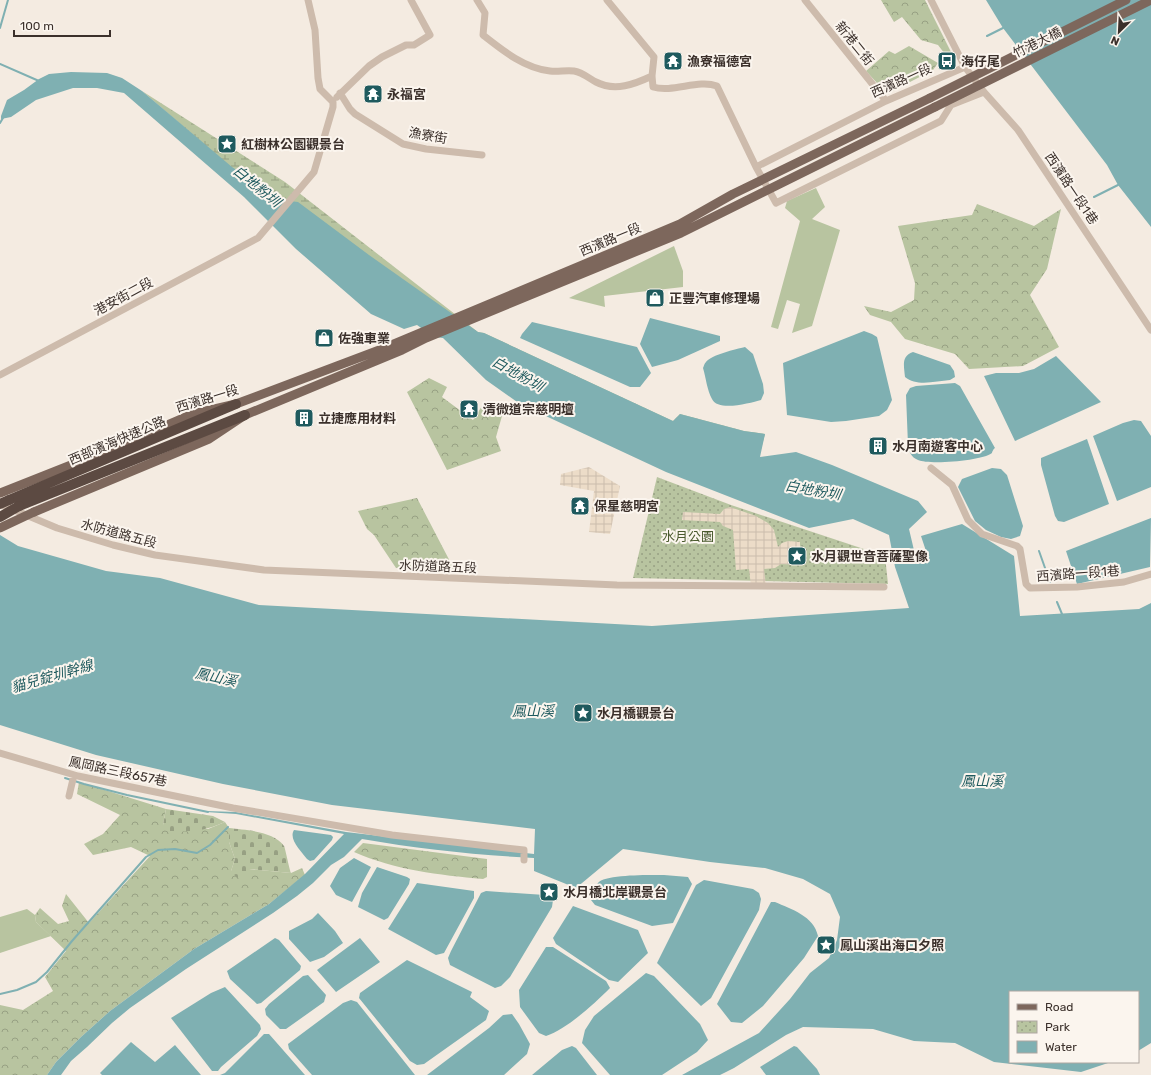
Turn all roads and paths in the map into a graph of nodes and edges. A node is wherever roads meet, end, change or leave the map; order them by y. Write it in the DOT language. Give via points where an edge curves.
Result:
graph roads {
  1 [pos="308,0"];
  2 [pos="411,0"];
  3 [pos="478,0"];
  4 [pos="607,0"];
  5 [pos="805,0"];
  6 [pos="931,0"];
  7 [pos="1126,0"];
  8 [pos="1151,0"];
  9 [pos="965,67"];
  10 [pos="652,76"];
  11 [pos="984,92"];
  12 [pos="340,93"];
  13 [pos="930,98"];
  14 [pos="886,100"];
  15 [pos="333,102"];
  16 [pos="935,107"];
  17 [pos="482,154"];
  18 [pos="756,167"];
  19 [pos="763,180"];
  20 [pos="768,188"];
  21 [pos="1151,330"];
  22 [pos="424,335"];
  23 [pos="0,375"];
  24 [pos="236,404"];
  25 [pos="245,415"];
  26 [pos="931,468"];
  27 [pos="0,493"];
  28 [pos="3,502"];
  29 [pos="0,517"];
  30 [pos="0,528"];
  31 [pos="1151,574"];
  32 [pos="884,587"];
  33 [pos="0,753"];
  34 [pos="74,775"];
  35 [pos="69,796"];
  36 [pos="524,860"];
  1 -- 15 [label="street" via="315,30 320,89"];
  2 -- 12 [label="street" via="430,35 414,45 406,45 382,57"];
  3 -- 10 [label="street" via="486,13 483,35 505,52 534,67 550,71 576,71 600,84 613,87 625,86"];
  4 -- 10 [label="street" via="654,57"];
  5 -- 14 [label="street, 新港二街"];
  6 -- 9 [label="street, 西濱路一段1巷"];
  7 -- 13 [label="main road, 竹港大橋, bridge"];
  8 -- 16 [label="main road, 竹港大橋, bridge"];
  9 -- 11 [label="street, 西濱路一段1巷"];
  9 -- 14 [label="street, 西濱路一段"];
  10 -- 18 [label="street" via="653,87 660,89 710,83 717,86"];
  11 -- 20 [label="street" via="951,105 941,121 776,203"];
  11 -- 21 [label="street, 西濱路一段1巷" via="1018,130"];
  12 -- 15 [label="street"];
  12 -- 17 [label="street, 漁寮街" via="355,114 404,144 426,149"];
  13 -- 19 [label="main road, 西濱路一段"];
  14 -- 18 [label="street, 西濱路一段"];
  15 -- 23 [label="street, 港安街二段" via="314,172 258,238"];
  16 -- 20 [label="main road, 西濱路一段"];
  18 -- 19 [label="street"];
  19 -- 20 [label="street"];
  19 -- 22 [label="main road, 西濱路一段" via="680,224 464,314"];
  20 -- 22 [label="main road, 西濱路一段" via="681,233 481,316"];
  22 -- 24 [label="main road, 西濱路一段"];
  22 -- 25 [label="main road, 西濱路一段" via="402,350"];
  24 -- 27 [label="main road, 西濱路一段" via="193,414"];
  24 -- 28 [label="highway, 西部濱海快速公路"];
  25 -- 29 [label="highway, 西部濱海快速公路, bridge" via="19,506"];
  25 -- 30 [label="main road, 西濱路一段, bridge" via="209,439"];
  26 -- 31 [label="street, 西濱路一段1巷" via="952,484 968,520 982,534 1020,549 1026,584 1030,588 1124,582"];
  28 -- 32 [label="street, 水防道路五段" via="57,528 113,545 155,555 264,570 617,585"];
  33 -- 34 [label="street, 鳳岡路三段657巷"];
  34 -- 35 [label="street"];
  34 -- 36 [label="street, 鳳岡路三段657巷" via="233,808 392,835 524,850"];
}
